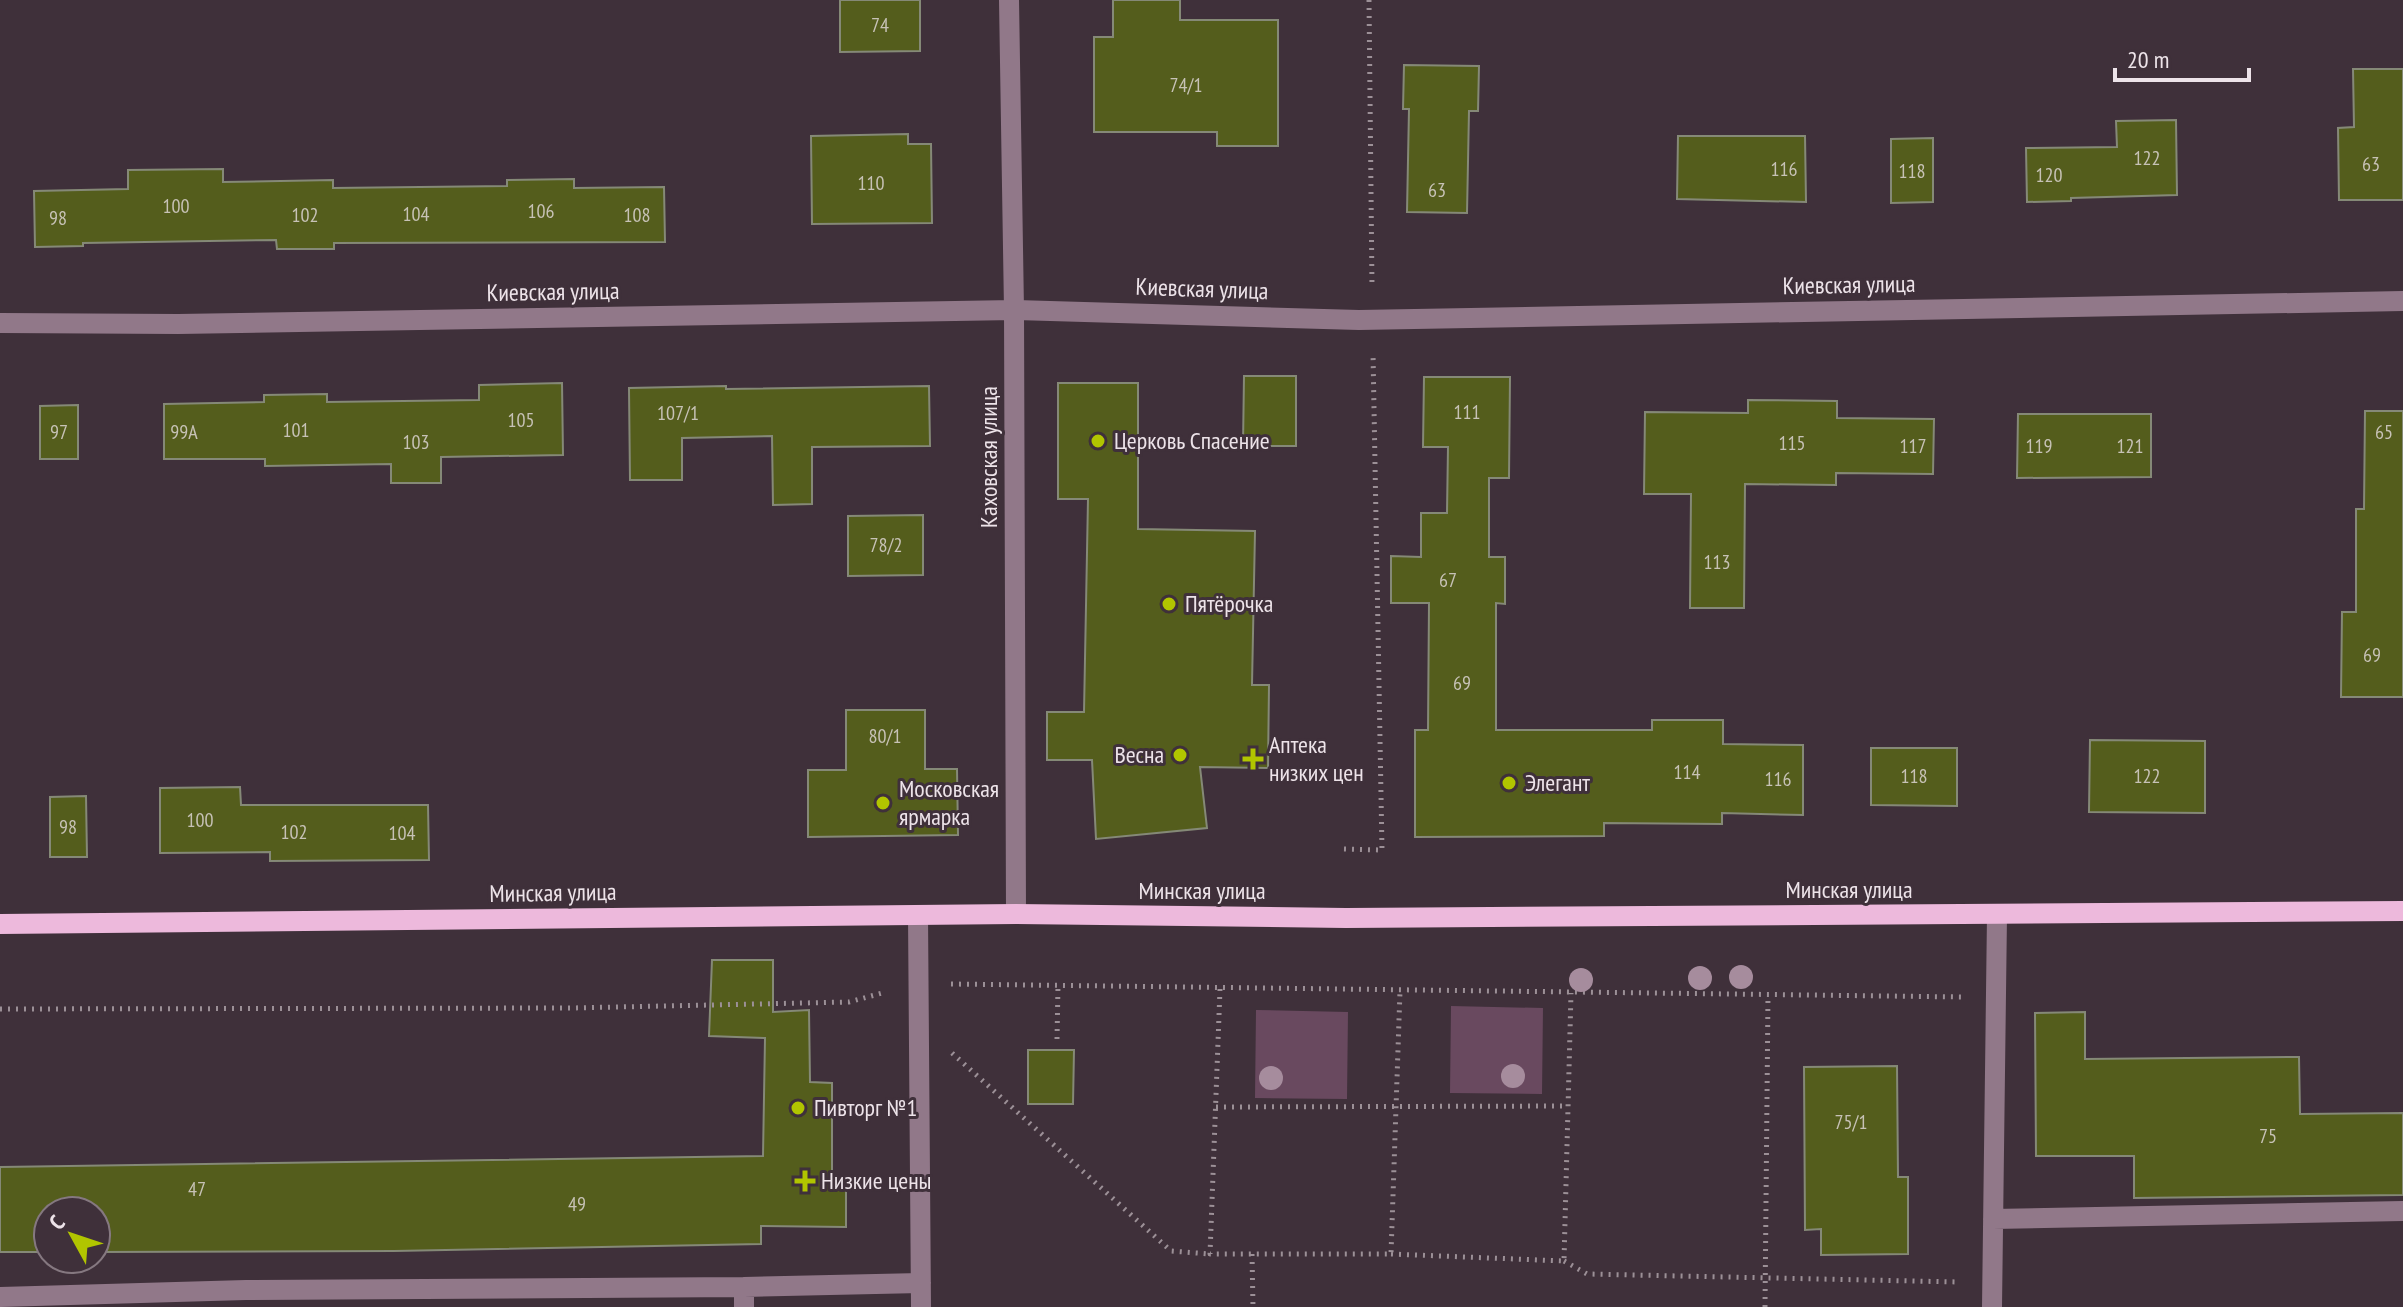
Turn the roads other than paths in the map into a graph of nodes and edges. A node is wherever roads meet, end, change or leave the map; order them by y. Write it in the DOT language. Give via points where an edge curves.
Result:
graph roads {
  1 [pos="1009,0"];
  2 [pos="2403,301"];
  3 [pos="1014,310"];
  4 [pos="0,323"];
  5 [pos="2403,911"];
  6 [pos="1016,914"];
  7 [pos="918,915"];
  8 [pos="1997,915"];
  9 [pos="0,924"];
  10 [pos="2403,1211"];
  11 [pos="1993,1219"];
  12 [pos="921,1283"];
  13 [pos="0,1297"];
  14 [pos="744,1297"];
  15 [pos="246,1299"];
  16 [pos="921,1307"];
  17 [pos="1992,1307"];
  1 -- 3 [label="street, Каховская улица"];
  2 -- 3 [label="street, Киевская улица" via="1372,319"];
  3 -- 4 [label="street, Киевская улица"];
  3 -- 6 [label="street, Каховская улица"];
  5 -- 8 [label="main road, Минская улица"];
  6 -- 7 [label="main road, Минская улица"];
  6 -- 8 [label="main road, Минская улица"];
  7 -- 9 [label="main road, Минская улица"];
  7 -- 12 [label="street"];
  8 -- 11 [label="street"];
  10 -- 11 [label="street"];
  11 -- 17 [label="street"];
  12 -- 14 [label="street"];
  12 -- 16 [label="street"];
  13 -- 15 [label="street"];
  14 -- 15 [label="street"];
}
